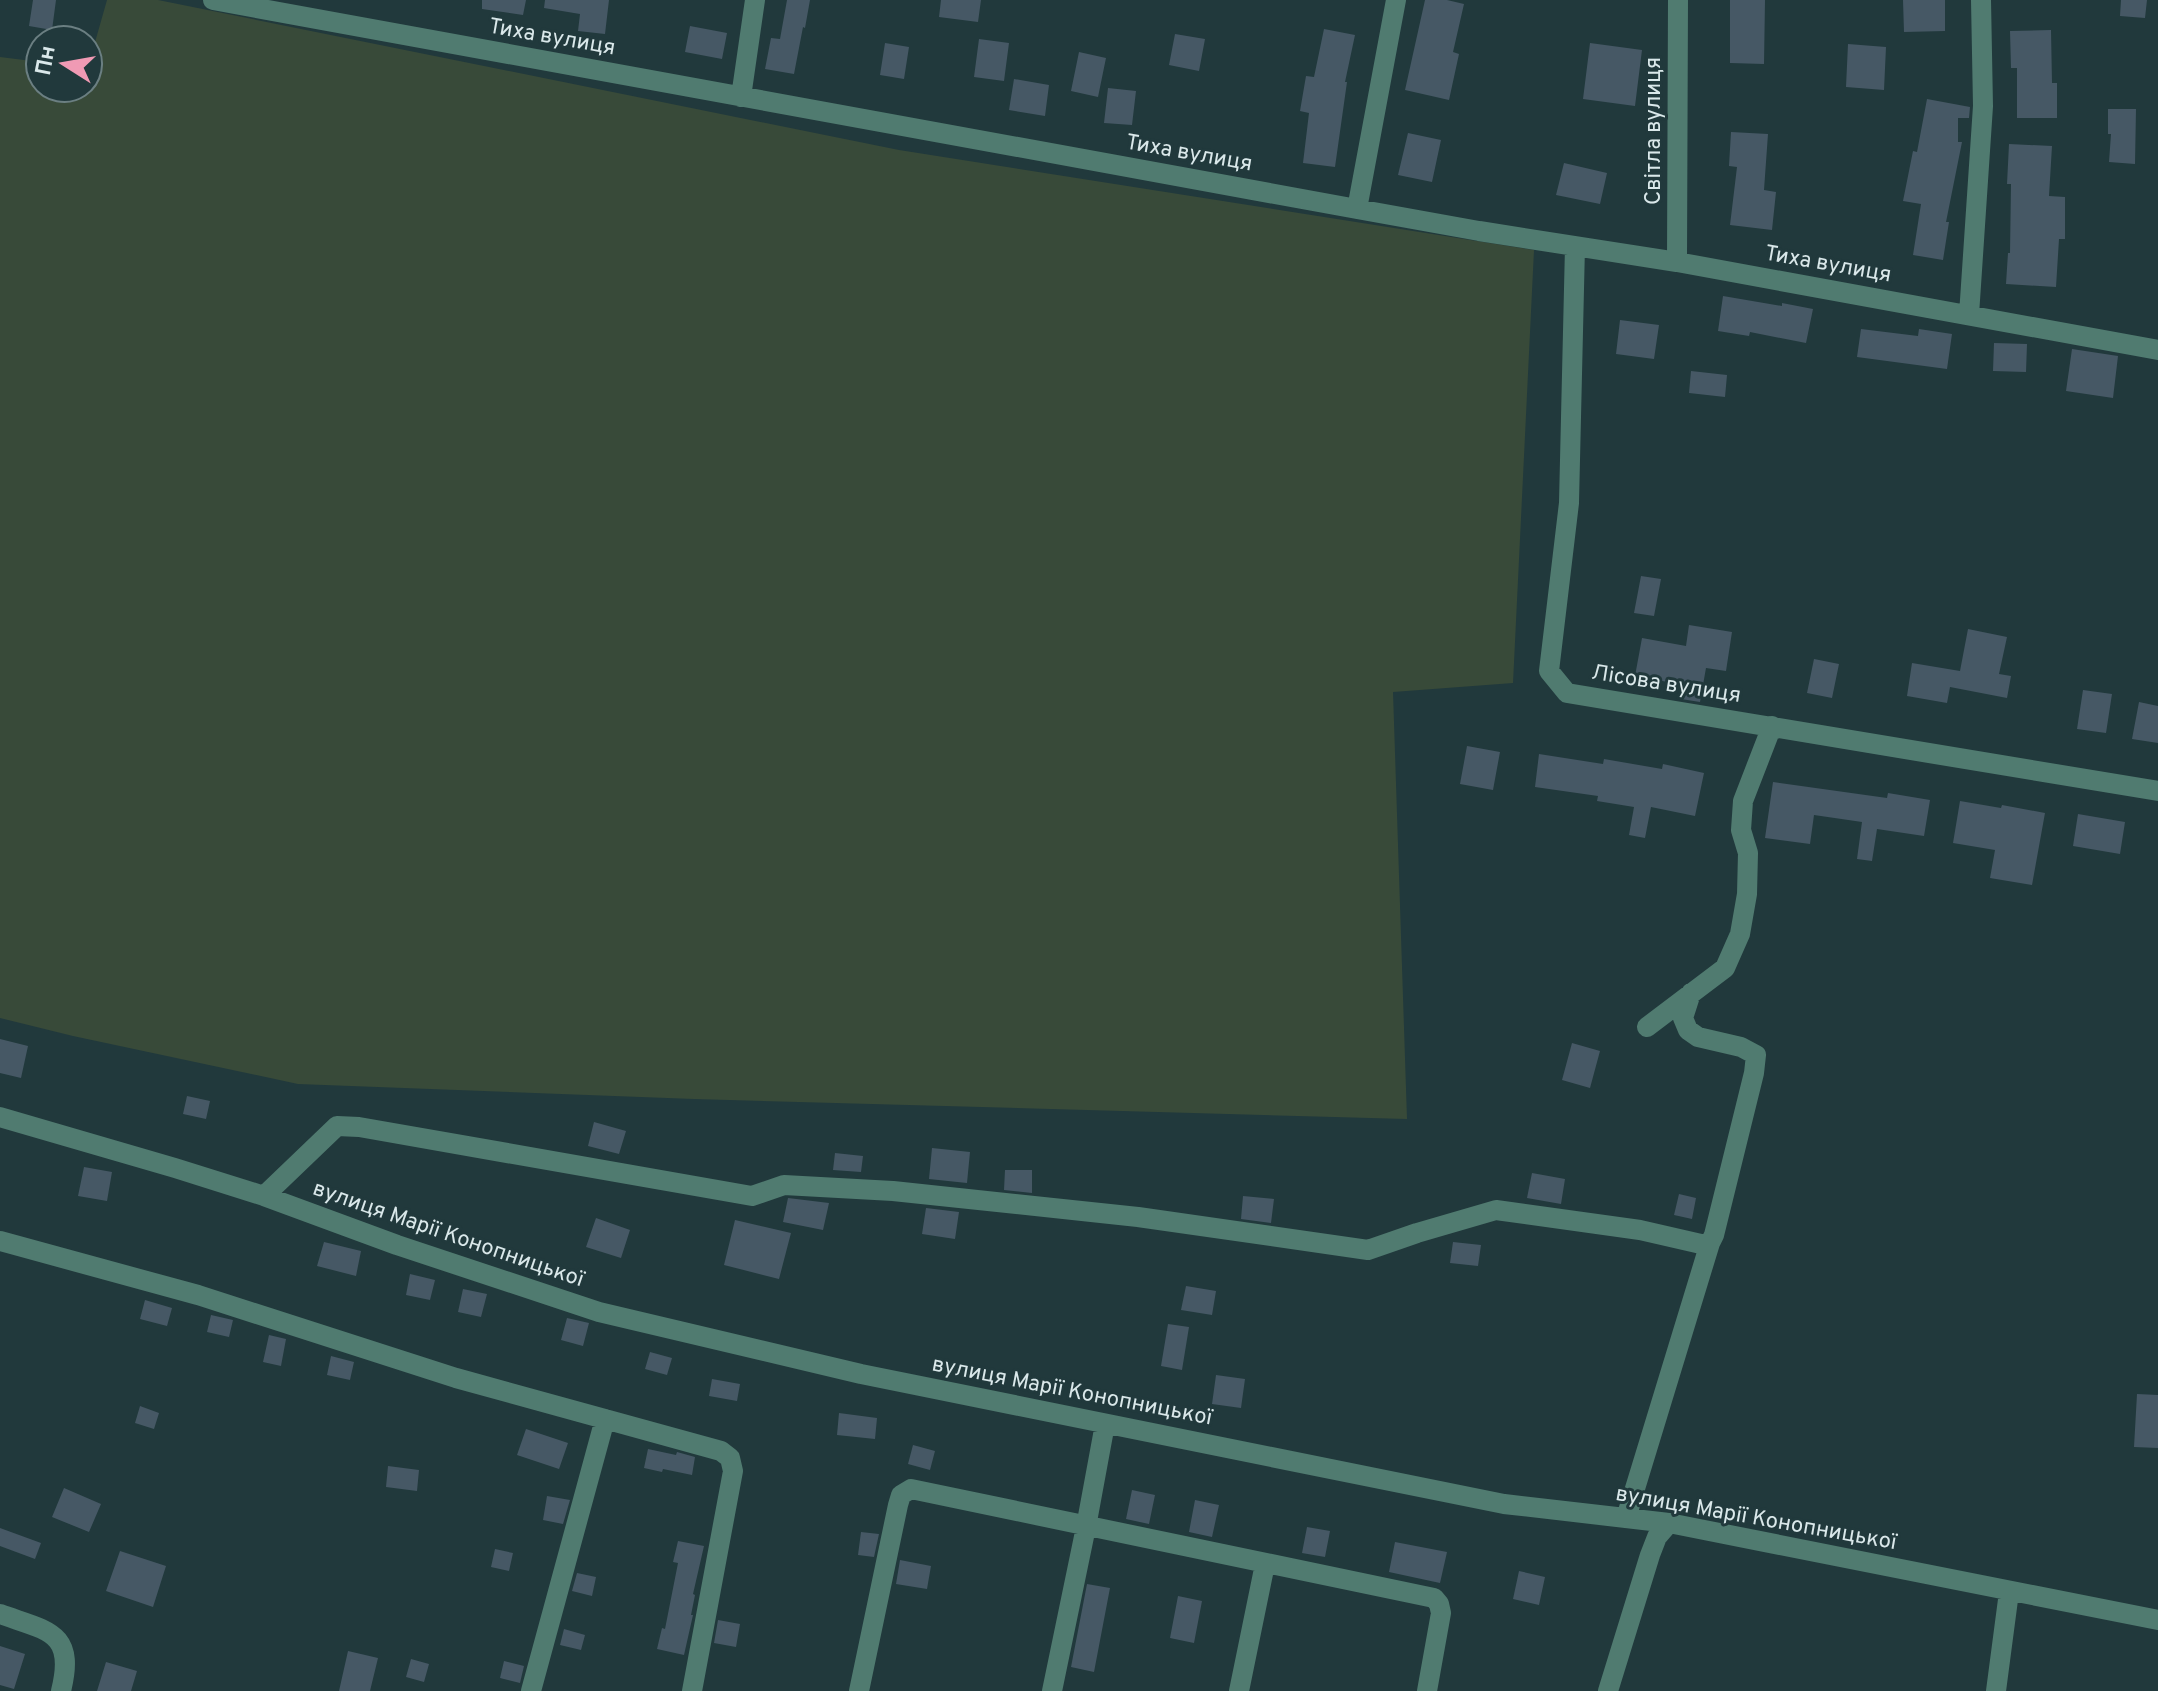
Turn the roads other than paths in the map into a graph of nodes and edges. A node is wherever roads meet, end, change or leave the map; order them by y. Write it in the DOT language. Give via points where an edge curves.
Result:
graph roads {
  1 [pos="213,0"];
  2 [pos="755,0"];
  3 [pos="1396,0"];
  4 [pos="1678,0"];
  5 [pos="1981,0"];
  6 [pos="741,97"];
  7 [pos="1357,209"];
  8 [pos="1575,246"];
  9 [pos="1677,262"];
  10 [pos="1969,315"];
  11 [pos="2158,350"];
  12 [pos="1772,726"];
  13 [pos="2158,791"];
  14 [pos="1691,993"];
  15 [pos="1647,1027"];
  16 [pos="0,1117"];
  17 [pos="264,1196"];
  18 [pos="0,1241"];
  19 [pos="1710,1243"];
  20 [pos="605,1419"];
  21 [pos="1105,1424"];
  22 [pos="1626,1518"];
  23 [pos="1669,1523"];
  24 [pos="1086,1527"];
  25 [pos="1265,1564"];
  26 [pos="2009,1592"];
  27 [pos="0,1614"];
  28 [pos="2158,1620"];
  29 [pos="61,1691"];
  30 [pos="531,1691"];
  31 [pos="692,1691"];
  32 [pos="859,1691"];
  33 [pos="1052,1691"];
  34 [pos="1239,1691"];
  35 [pos="1427,1691"];
  36 [pos="1608,1691"];
  37 [pos="1996,1691"];
  1 -- 6 [label="street, Тиха вулиця"];
  2 -- 6 [label="street"];
  3 -- 7 [label="street"];
  4 -- 9 [label="street, Світла вулиця"];
  5 -- 10 [label="street" via="1983,106"];
  6 -- 7 [label="street, Тиха вулиця"];
  7 -- 8 [label="street, Тиха вулиця"];
  8 -- 9 [label="street, Тиха вулиця"];
  8 -- 12 [label="street, Лісова вулиця" via="1569,503 1549,671 1567,693"];
  9 -- 10 [label="street, Тиха вулиця"];
  10 -- 11 [label="street, Тиха вулиця"];
  12 -- 13 [label="street, Лісова вулиця"];
  12 -- 14 [label="street" via="1743,801 1741,830 1748,853 1740,934 1725,968"];
  14 -- 15 [label="street"];
  14 -- 19 [label="street" via="1683,1018 1688,1030 1756,1055"];
  16 -- 17 [label="street, вулиця Марії Конопницької"];
  17 -- 19 [label="street" via="337,1126 752,1196 784,1185 893,1191 1138,1217 1368,1250 1496,1210"];
  17 -- 21 [label="street, вулиця Марії Конопницької" via="599,1312"];
  18 -- 20 [label="street" via="198,1295 456,1378"];
  19 -- 22 [label="street"];
  20 -- 30 [label="street"];
  20 -- 31 [label="street" via="721,1451 733,1465"];
  21 -- 22 [label="street, вулиця Марії Конопницької" via="1504,1504"];
  21 -- 24 [label="street"];
  22 -- 23 [label="street, вулиця Марії Конопницької"];
  23 -- 26 [label="street, вулиця Марії Конопницької"];
  23 -- 36 [label="street" via="1650,1555"];
  24 -- 25 [label="street"];
  24 -- 32 [label="street" via="911,1489 901,1495"];
  24 -- 33 [label="street"];
  25 -- 34 [label="street"];
  25 -- 35 [label="street" via="1434,1598 1441,1613"];
  26 -- 28 [label="street, вулиця Марії Конопницької"];
  26 -- 37 [label="street"];
  27 -- 29 [label="street" via="42,1629 62,1645 66,1657"];
}
